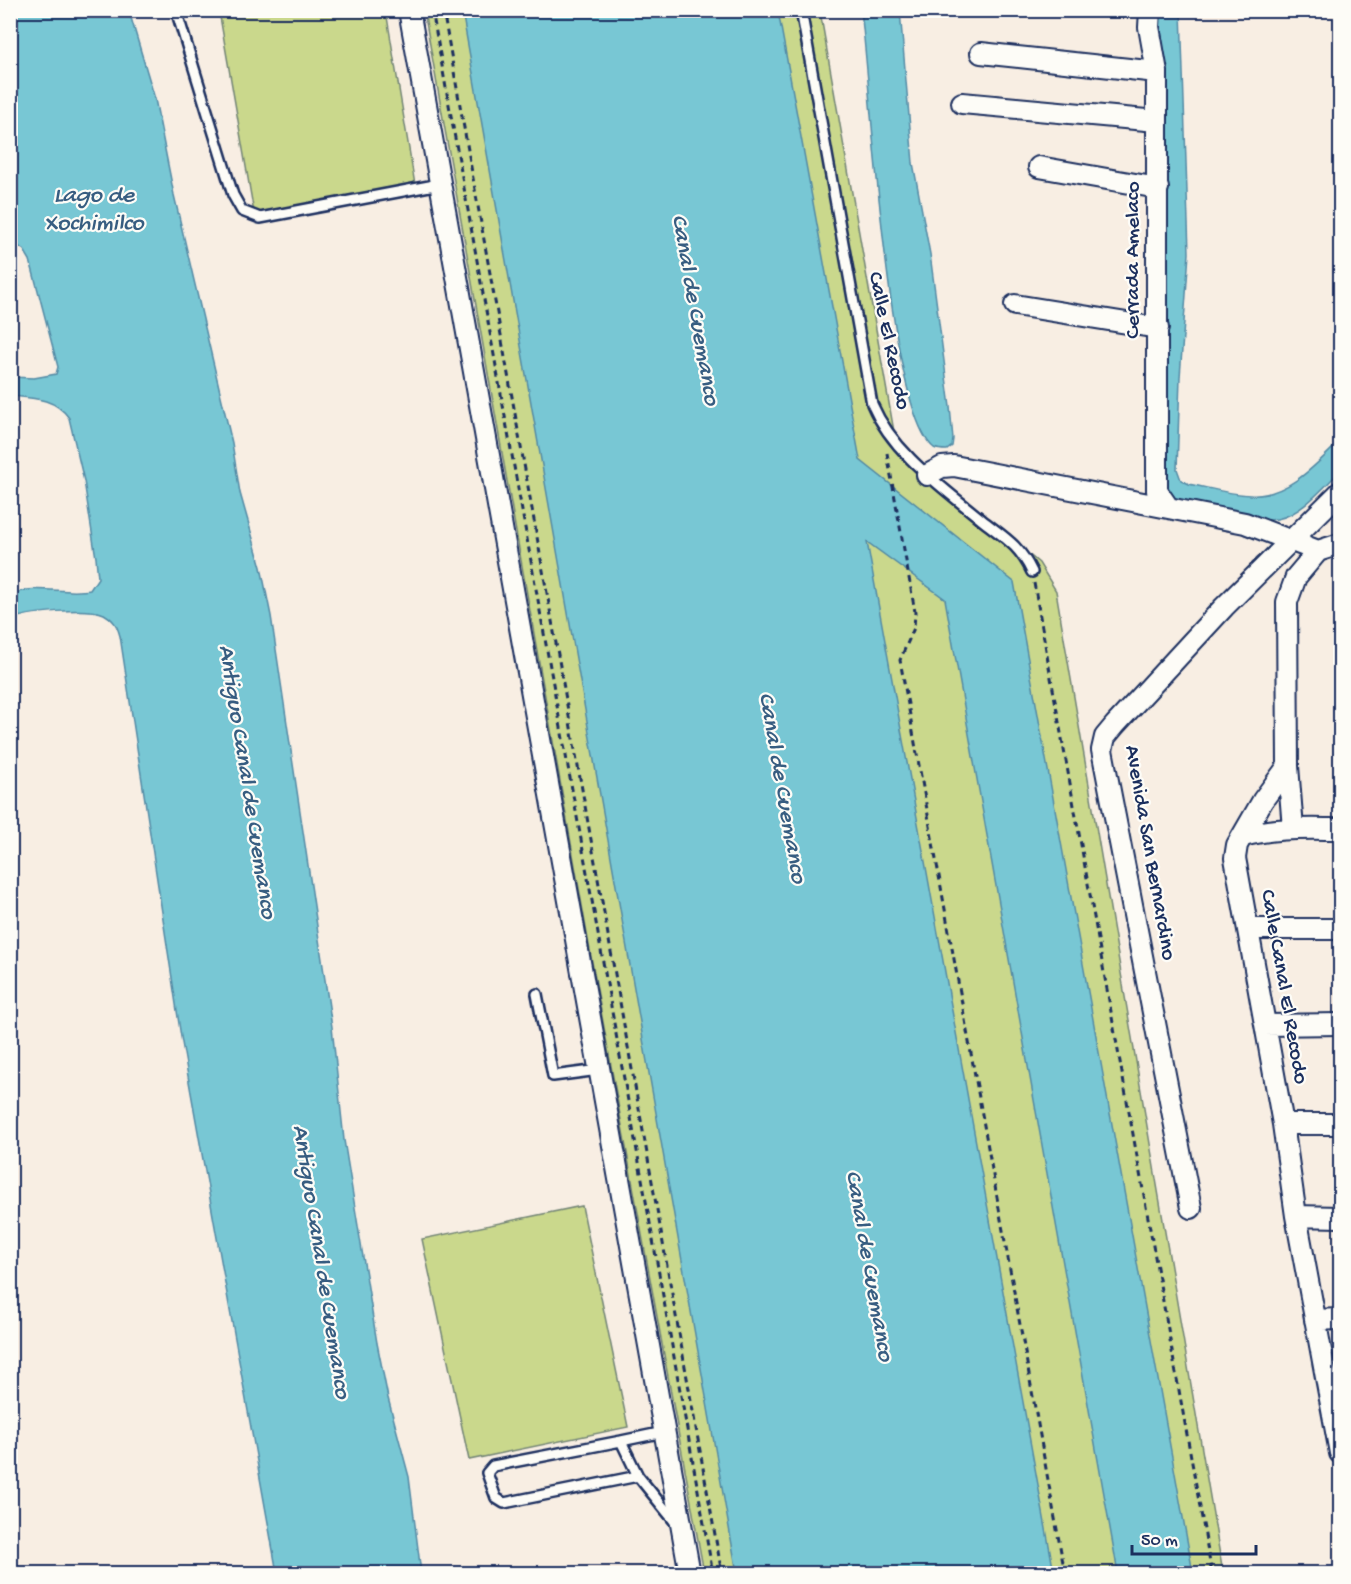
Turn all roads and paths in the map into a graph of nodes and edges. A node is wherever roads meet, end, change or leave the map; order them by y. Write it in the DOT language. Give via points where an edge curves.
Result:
graph roads {
  1 [pos="176,10"];
  2 [pos="409,10"];
  3 [pos="432,10"];
  4 [pos="443,10"];
  5 [pos="801,10"];
  6 [pos="1150,10"];
  7 [pos="981,53"];
  8 [pos="1158,72"];
  9 [pos="962,103"];
  10 [pos="1157,121"];
  11 [pos="1039,167"];
  12 [pos="440,184"];
  13 [pos="1158,188"];
  14 [pos="1015,305"];
  15 [pos="1158,328"];
  16 [pos="882,428"];
  17 [pos="927,475"];
  18 [pos="1161,492"];
  19 [pos="1341,492"];
  20 [pos="1291,539"];
  21 [pos="1341,544"];
  22 [pos="1318,550"];
  23 [pos="1032,572"];
  24 [pos="1288,766"];
  25 [pos="1293,829"];
  26 [pos="1341,829"];
  27 [pos="1243,836"];
  28 [pos="1249,928"];
  29 [pos="1341,929"];
  30 [pos="537,994"];
  31 [pos="1341,1024"];
  32 [pos="1265,1025"];
  33 [pos="599,1070"];
  34 [pos="1341,1124"];
  35 [pos="1283,1125"];
  36 [pos="1191,1208"];
  37 [pos="1296,1216"];
  38 [pos="1341,1217"];
  39 [pos="1341,1319"];
  40 [pos="1315,1320"];
  41 [pos="664,1432"];
  42 [pos="621,1441"];
  43 [pos="1341,1453"];
  44 [pos="638,1476"];
  45 [pos="682,1530"];
  46 [pos="690,1574"];
  47 [pos="713,1574"];
  48 [pos="722,1574"];
  49 [pos="1065,1574"];
  50 [pos="1212,1574"];
  1 -- 12 [label="lane" via="233,195 242,211 260,218"];
  2 -- 12 [label="street"];
  3 -- 47 [label="path"];
  4 -- 48 [label="path"];
  5 -- 16 [label="lane, Calle El Recodo" via="872,404"];
  6 -- 8 [label="street, Cerrada Amelaco" via="1149,27"];
  7 -- 8 [label="street"];
  8 -- 10 [label="street, Cerrada Amelaco"];
  9 -- 10 [label="street"];
  10 -- 13 [label="street, Cerrada Amelaco"];
  11 -- 13 [label="street"];
  12 -- 33 [label="street"];
  13 -- 15 [label="street, Cerrada Amelaco"];
  14 -- 15 [label="street"];
  15 -- 18 [label="street, Cerrada Amelaco"];
  16 -- 17 [label="lane, Calle El Recodo"];
  16 -- 49 [label="path" via="915,612 914,628 900,660"];
  17 -- 18 [label="street" via="954,466"];
  17 -- 23 [label="lane, Calle El Recodo" via="1023,552"];
  18 -- 20 [label="street"];
  19 -- 20 [label="street, Avenida San Bernardino"];
  20 -- 22 [label="street"];
  20 -- 36 [label="street, Avenida San Bernardino" via="1115,724 1105,737 1102,750"];
  21 -- 22 [label="street"];
  22 -- 24 [label="street" via="1296,577 1287,602"];
  23 -- 50 [label="path"];
  24 -- 25 [label="street"];
  24 -- 27 [label="street, Calle Canal El Recodo"];
  25 -- 26 [label="street"];
  25 -- 27 [label="street"];
  27 -- 28 [label="street, Calle Canal El Recodo" via="1235,858"];
  28 -- 29 [label="street"];
  28 -- 32 [label="street, Calle Canal El Recodo"];
  30 -- 33 [label="lane" via="553,1076"];
  31 -- 32 [label="street"];
  32 -- 35 [label="street, Calle Canal El Recodo"];
  33 -- 41 [label="street"];
  34 -- 35 [label="street"];
  35 -- 37 [label="street, Calle Canal El Recodo"];
  37 -- 38 [label="street"];
  37 -- 40 [label="street, Calle Canal El Recodo"];
  39 -- 40 [label="street"];
  40 -- 43 [label="street, Calle Canal El Recodo"];
  41 -- 42 [label="lane"];
  41 -- 45 [label="street"];
  42 -- 44 [label="lane"];
  42 -- 44 [label="lane" via="493,1466 487,1473 496,1498 504,1503"];
  44 -- 45 [label="lane"];
  45 -- 46 [label="street"];
}
